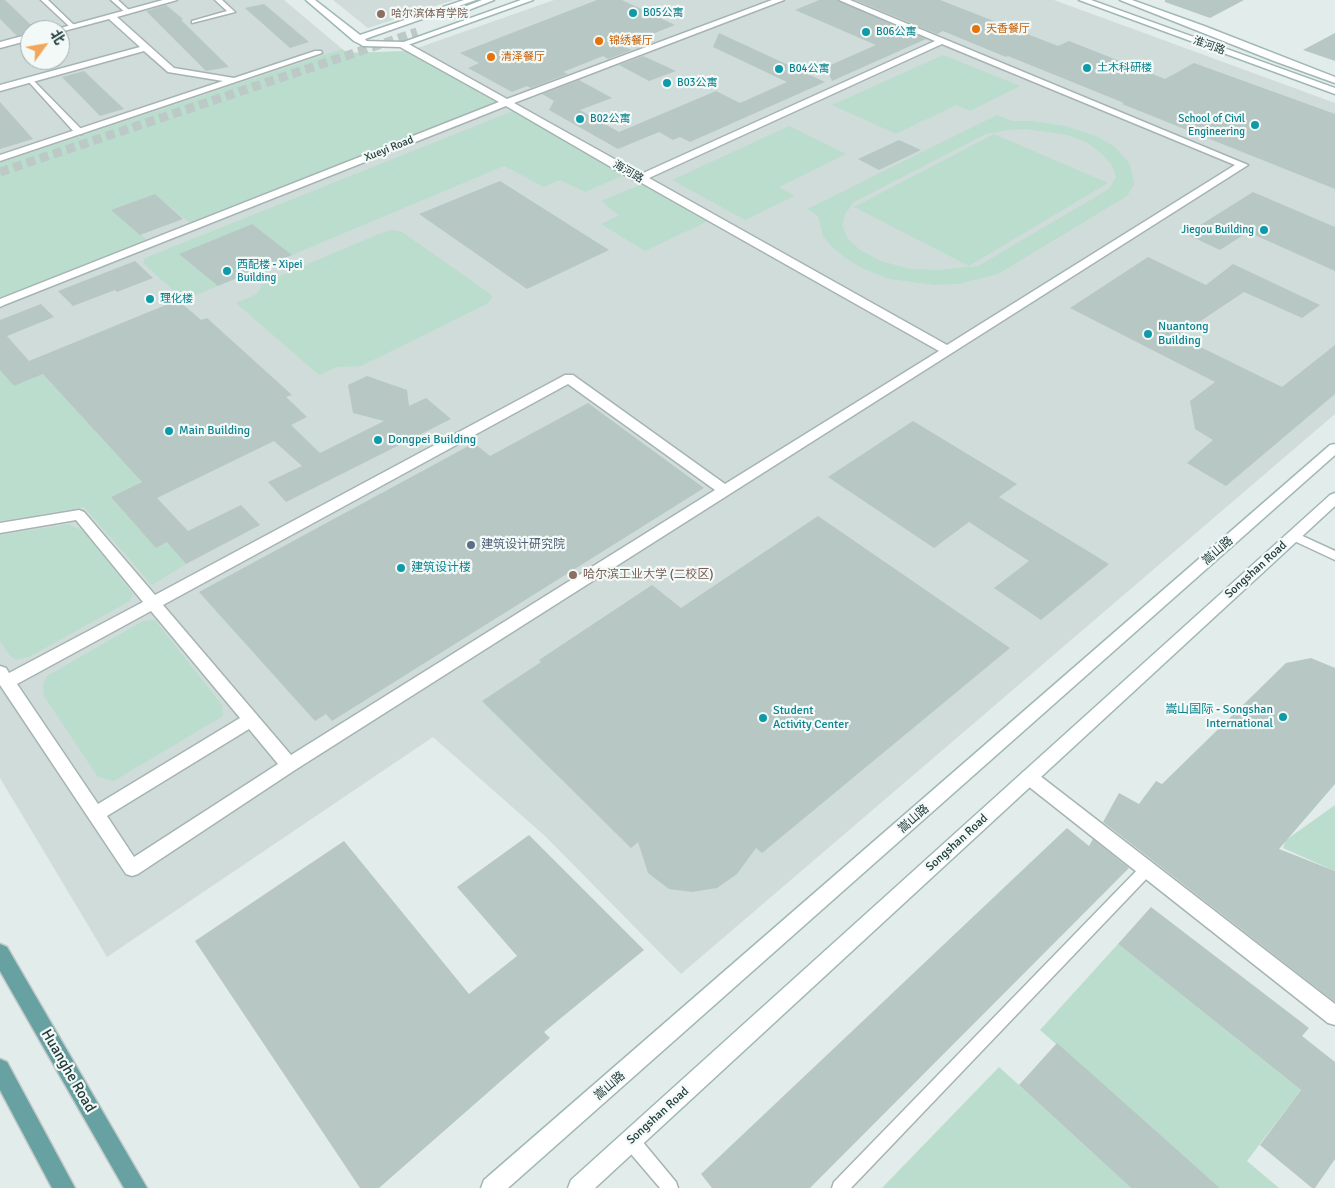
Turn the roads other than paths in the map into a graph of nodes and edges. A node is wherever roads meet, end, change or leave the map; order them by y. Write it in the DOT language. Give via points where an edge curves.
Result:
graph roads {
  1 [pos="44,0"];
  2 [pos="114,0"];
  3 [pos="173,0"];
  4 [pos="218,0"];
  5 [pos="310,0"];
  6 [pos="472,0"];
  7 [pos="490,0"];
  8 [pos="506,0"];
  9 [pos="530,0"];
  10 [pos="780,0"];
  11 [pos="843,0"];
  12 [pos="1072,0"];
  13 [pos="1083,0"];
  14 [pos="1108,0"];
  15 [pos="1124,0"];
  16 [pos="128,12"];
  17 [pos="111,16"];
  18 [pos="194,22"];
  19 [pos="72,26"];
  20 [pos="20,40"];
  21 [pos="361,41"];
  22 [pos="942,41"];
  23 [pos="402,44"];
  24 [pos="0,45"];
  25 [pos="146,48"];
  26 [pos="318,53"];
  27 [pos="1298,67"];
  28 [pos="1286,73"];
  29 [pos="30,80"];
  30 [pos="1335,80"];
  31 [pos="234,81"];
  32 [pos="0,88"];
  33 [pos="1335,91"];
  34 [pos="508,102"];
  35 [pos="79,132"];
  36 [pos="0,158"];
  37 [pos="639,179"];
  38 [pos="0,303"];
  39 [pos="948,350"];
  40 [pos="1335,448"];
  41 [pos="725,491"];
  42 [pos="1335,498"];
  43 [pos="0,528"];
  44 [pos="1294,536"];
  45 [pos="1335,556"];
  46 [pos="153,603"];
  47 [pos="3,677"];
  48 [pos="251,719"];
  49 [pos="289,766"];
  50 [pos="1029,777"];
  51 [pos="96,814"];
  52 [pos="1147,869"];
  53 [pos="0,953"];
  54 [pos="1335,1016"];
  55 [pos="0,1069"];
  56 [pos="631,1141"];
  57 [pos="64,1188"];
  58 [pos="136,1188"];
  59 [pos="492,1188"];
  60 [pos="579,1188"];
  61 [pos="670,1188"];
  62 [pos="840,1188"];
  1 -- 19 [label="lane"];
  2 -- 16 [label="lane"];
  3 -- 16 [label="street"];
  4 -- 18 [label="lane" via="232,12"];
  5 -- 21 [label="street"];
  6 -- 21 [label="street"];
  7 -- 8 [label="street" via="414,30"];
  9 -- 23 [label="street"];
  10 -- 34 [label="street, Xueyi Road"];
  11 -- 22 [label="street"];
  12 -- 28 [label="street"];
  13 -- 28 [label="street, 淮河路"];
  14 -- 27 [label="street, 淮河路"];
  15 -- 27 [label="street"];
  16 -- 17 [label="street"];
  17 -- 19 [label="street"];
  17 -- 25 [label="street"];
  20 -- 24 [label="street"];
  21 -- 23 [label="street, 海河路"];
  22 -- 37 [label="street"];
  22 -- 39 [label="street" via="1243,165"];
  23 -- 34 [label="street, 海河路"];
  25 -- 29 [label="street"];
  25 -- 31 [label="street" via="171,70"];
  26 -- 31 [label="street"];
  27 -- 30 [label="street, 淮河路"];
  28 -- 33 [label="street, 淮河路"];
  29 -- 32 [label="street"];
  29 -- 35 [label="lane"];
  31 -- 35 [label="street"];
  34 -- 37 [label="street, 海河路"];
  34 -- 38 [label="street, Xueyi Road"];
  35 -- 36 [label="street"];
  37 -- 39 [label="street, 海河路"];
  39 -- 41 [label="street"];
  40 -- 59 [label="street, 嵩山路"];
  41 -- 46 [label="street" via="569,378"];
  41 -- 49 [label="street"];
  42 -- 44 [label="street, Songshan Road"];
  43 -- 46 [label="street" via="79,515"];
  44 -- 45 [label="lane"];
  44 -- 50 [label="street, Songshan Road"];
  46 -- 47 [label="street"];
  46 -- 48 [label="street"];
  47 -- 51 [label="street"];
  48 -- 49 [label="street"];
  48 -- 51 [label="street"];
  49 -- 51 [label="street" via="132,868"];
  50 -- 52 [label="street"];
  50 -- 56 [label="street, Songshan Road"];
  52 -- 54 [label="street"];
  52 -- 62 [label="lane"];
  53 -- 58 [label="main road, Huanghe Road"];
  55 -- 57 [label="main road"];
  56 -- 60 [label="street, Songshan Road"];
  56 -- 61 [label="lane"];
}
